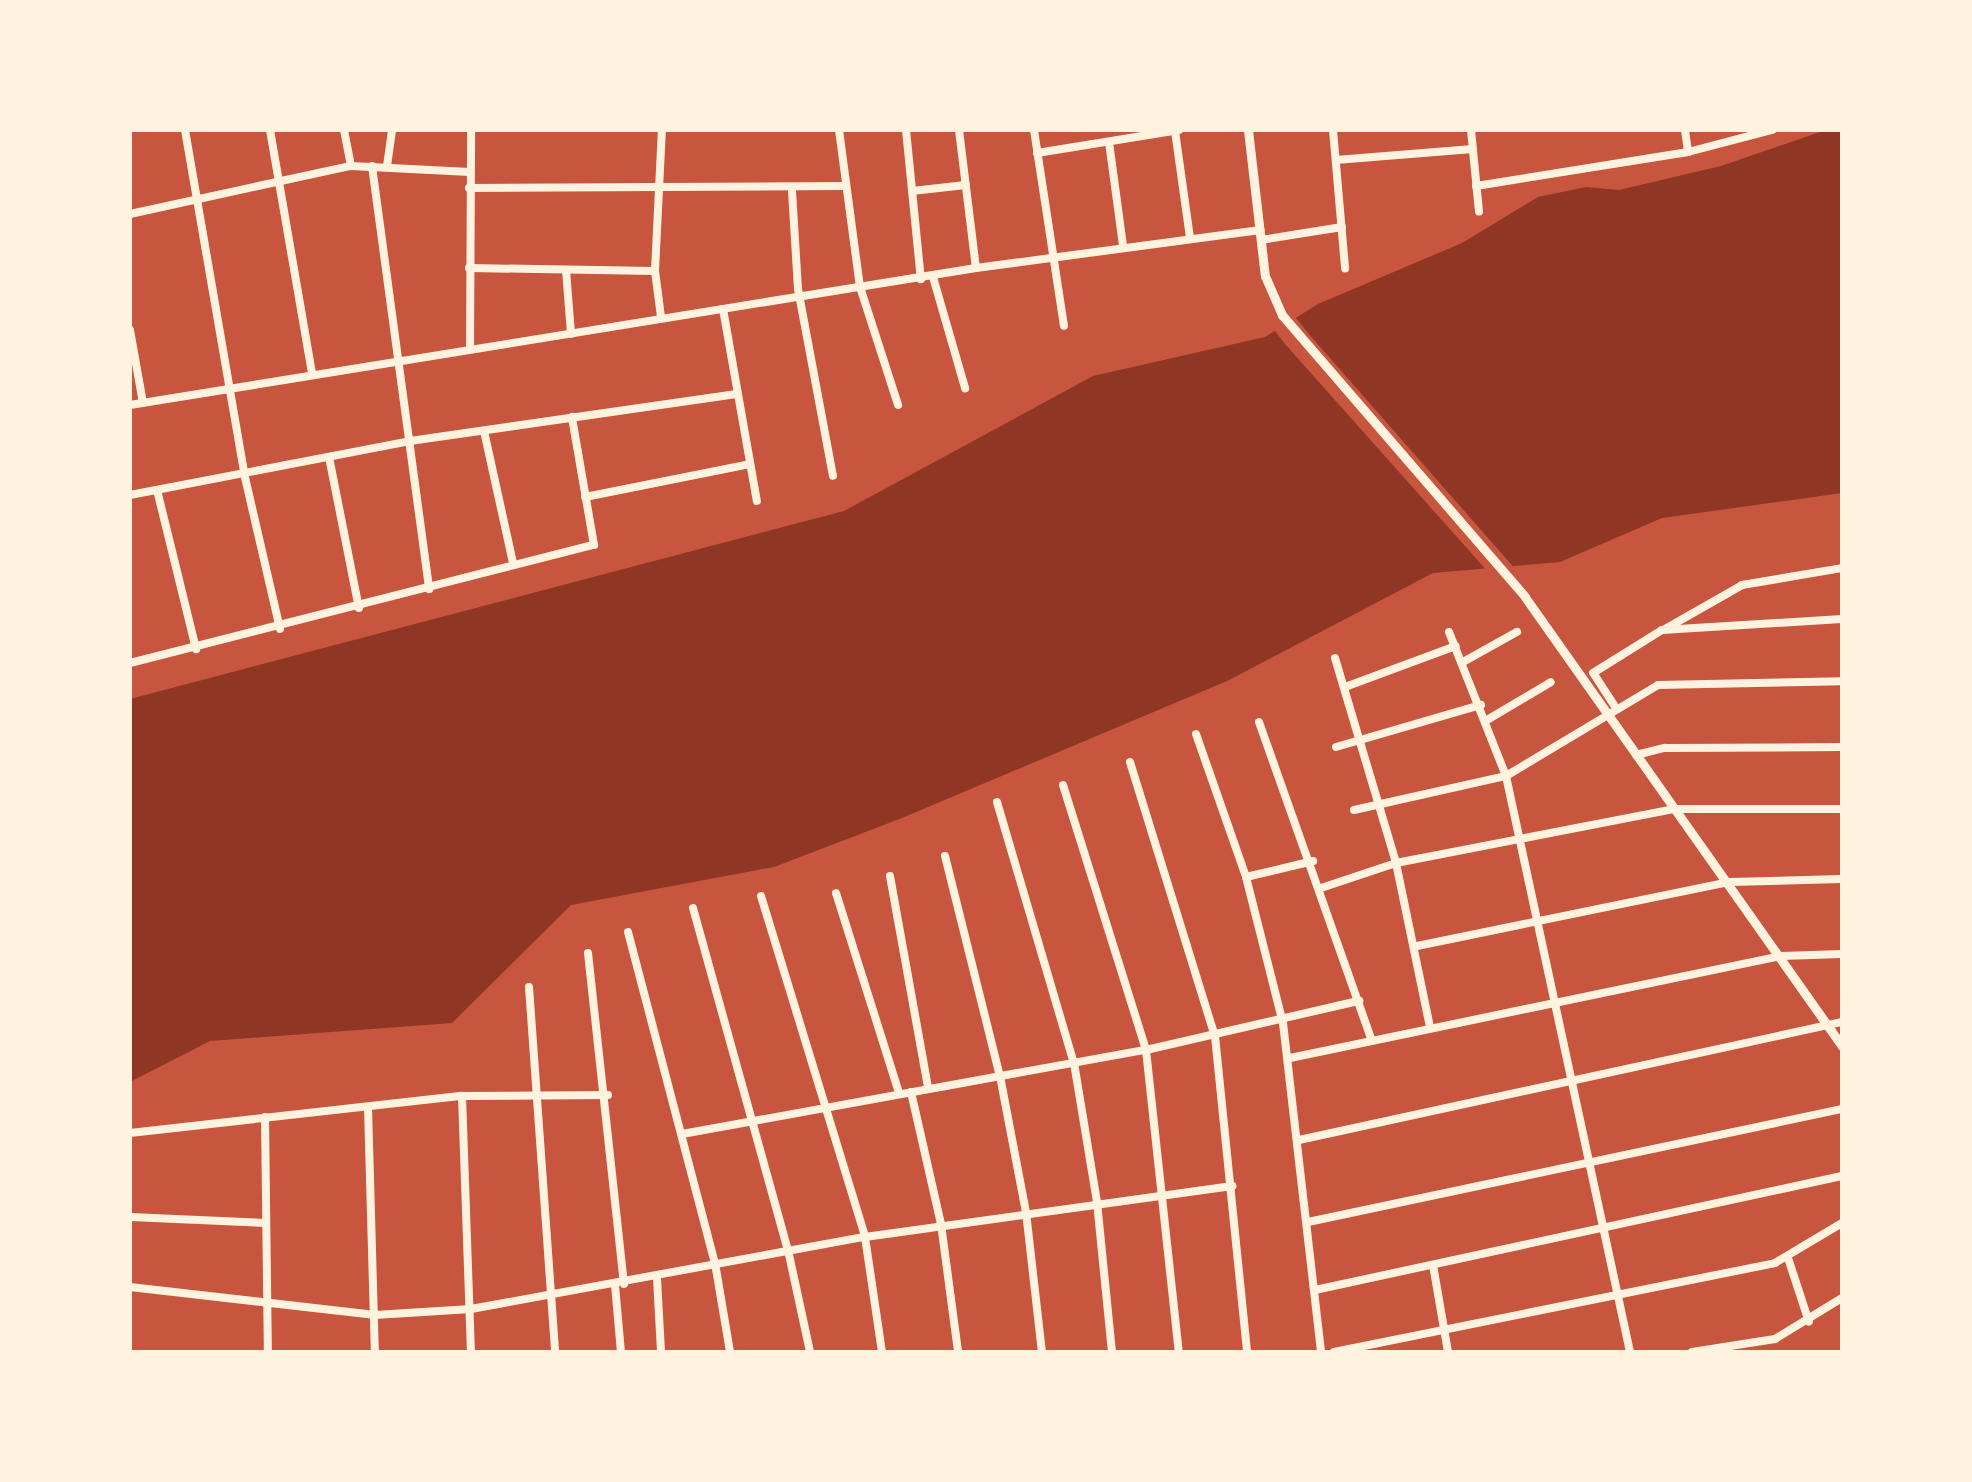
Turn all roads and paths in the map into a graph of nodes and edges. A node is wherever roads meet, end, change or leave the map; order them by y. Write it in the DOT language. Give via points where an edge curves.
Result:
graph roads {
  1 [pos="185,130"];
  2 [pos="270,130"];
  3 [pos="344,130"];
  4 [pos="392,130"];
  5 [pos="471,130"];
  6 [pos="662,130"];
  7 [pos="840,130"];
  8 [pos="906,130"];
  9 [pos="960,130"];
  10 [pos="1034,130"];
  11 [pos="1177,130"];
  12 [pos="1248,130"];
  13 [pos="1334,130"];
  14 [pos="1471,130"];
  15 [pos="1684,130"];
  16 [pos="1772,130"];
  17 [pos="1109,142"];
  18 [pos="1473,149"];
  19 [pos="1688,152"];
  20 [pos="1037,153"];
  21 [pos="1336,160"];
  22 [pos="351,166"];
  23 [pos="372,166"];
  24 [pos="387,166"];
  25 [pos="470,172"];
  26 [pos="282,180"];
  27 [pos="966,185"];
  28 [pos="846,186"];
  29 [pos="1476,186"];
  30 [pos="469,188"];
  31 [pos="658,190"];
  32 [pos="792,191"];
  33 [pos="912,191"];
  34 [pos="198,200"];
  35 [pos="1479,212"];
  36 [pos="130,214"];
  37 [pos="1342,227"];
  38 [pos="1260,235"];
  39 [pos="1190,238"];
  40 [pos="1122,246"];
  41 [pos="1050,258"];
  42 [pos="469,268"];
  43 [pos="976,268"];
  44 [pos="1345,268"];
  45 [pos="566,270"];
  46 [pos="656,271"];
  47 [pos="933,277"];
  48 [pos="921,279"];
  49 [pos="860,287"];
  50 [pos="802,300"];
  51 [pos="723,309"];
  52 [pos="661,317"];
  53 [pos="1064,326"];
  54 [pos="130,330"];
  55 [pos="571,334"];
  56 [pos="470,349"];
  57 [pos="401,358"];
  58 [pos="312,374"];
  59 [pos="232,388"];
  60 [pos="965,388"];
  61 [pos="737,394"];
  62 [pos="143,404"];
  63 [pos="898,405"];
  64 [pos="130,406"];
  65 [pos="572,417"];
  66 [pos="484,431"];
  67 [pos="410,441"];
  68 [pos="329,457"];
  69 [pos="750,464"];
  70 [pos="244,473"];
  71 [pos="833,476"];
  72 [pos="157,490"];
  73 [pos="130,494"];
  74 [pos="585,496"];
  75 [pos="757,500"];
  76 [pos="513,563"];
  77 [pos="1842,568"];
  78 [pos="429,589"];
  79 [pos="359,608"];
  80 [pos="1842,619"];
  81 [pos="280,629"];
  82 [pos="1662,630"];
  83 [pos="1450,632"];
  84 [pos="1517,632"];
  85 [pos="1456,646"];
  86 [pos="196,648"];
  87 [pos="1335,658"];
  88 [pos="1463,662"];
  89 [pos="130,663"];
  90 [pos="1551,682"];
  91 [pos="1842,682"];
  92 [pos="1345,687"];
  93 [pos="1481,705"];
  94 [pos="1614,705"];
  95 [pos="1600,710"];
  96 [pos="1487,720"];
  97 [pos="1259,722"];
  98 [pos="1196,734"];
  99 [pos="1363,740"];
  100 [pos="1842,747"];
  101 [pos="1336,748"];
  102 [pos="1636,755"];
  103 [pos="1130,762"];
  104 [pos="1506,776"];
  105 [pos="1062,786"];
  106 [pos="997,802"];
  107 [pos="1381,804"];
  108 [pos="1675,809"];
  109 [pos="1842,809"];
  110 [pos="1354,810"];
  111 [pos="1518,840"];
  112 [pos="945,856"];
  113 [pos="1313,861"];
  114 [pos="1396,863"];
  115 [pos="890,876"];
  116 [pos="1246,877"];
  117 [pos="1842,879"];
  118 [pos="1729,882"];
  119 [pos="1320,888"];
  120 [pos="836,893"];
  121 [pos="761,896"];
  122 [pos="693,908"];
  123 [pos="1534,921"];
  124 [pos="628,932"];
  125 [pos="1417,946"];
  126 [pos="588,953"];
  127 [pos="1842,954"];
  128 [pos="1781,956"];
  129 [pos="529,988"];
  130 [pos="1359,1001"];
  131 [pos="1553,1004"];
  132 [pos="1283,1022"];
  133 [pos="1825,1022"];
  134 [pos="1842,1022"];
  135 [pos="1430,1027"];
  136 [pos="1214,1036"];
  137 [pos="1372,1039"];
  138 [pos="1842,1046"];
  139 [pos="1146,1050"];
  140 [pos="1290,1058"];
  141 [pos="1074,1064"];
  142 [pos="1000,1076"];
  143 [pos="1568,1080"];
  144 [pos="928,1088"];
  145 [pos="910,1092"];
  146 [pos="898,1093"];
  147 [pos="608,1095"];
  148 [pos="462,1096"];
  149 [pos="535,1098"];
  150 [pos="830,1105"];
  151 [pos="368,1107"];
  152 [pos="1842,1109"];
  153 [pos="265,1118"];
  154 [pos="752,1121"];
  155 [pos="130,1133"];
  156 [pos="682,1134"];
  157 [pos="1299,1140"];
  158 [pos="1586,1160"];
  159 [pos="1842,1176"];
  160 [pos="1232,1186"];
  161 [pos="1162,1193"];
  162 [pos="1098,1202"];
  163 [pos="1026,1212"];
  164 [pos="130,1216"];
  165 [pos="1308,1222"];
  166 [pos="266,1223"];
  167 [pos="941,1224"];
  168 [pos="1842,1224"];
  169 [pos="1602,1226"];
  170 [pos="864,1236"];
  171 [pos="788,1250"];
  172 [pos="1788,1258"];
  173 [pos="715,1263"];
  174 [pos="1433,1265"];
  175 [pos="656,1278"];
  176 [pos="619,1284"];
  177 [pos="130,1287"];
  178 [pos="1315,1290"];
  179 [pos="1616,1292"];
  180 [pos="552,1297"];
  181 [pos="1842,1298"];
  182 [pos="267,1304"];
  183 [pos="471,1309"];
  184 [pos="375,1315"];
  185 [pos="1810,1322"];
  186 [pos="1445,1329"];
  187 [pos="1755,1347"];
  188 [pos="268,1352"];
  189 [pos="375,1352"];
  190 [pos="471,1352"];
  191 [pos="554,1352"];
  192 [pos="621,1352"];
  193 [pos="661,1352"];
  194 [pos="730,1352"];
  195 [pos="810,1352"];
  196 [pos="882,1352"];
  197 [pos="958,1352"];
  198 [pos="1042,1352"];
  199 [pos="1112,1352"];
  200 [pos="1178,1352"];
  201 [pos="1246,1352"];
  202 [pos="1321,1352"];
  203 [pos="1334,1352"];
  204 [pos="1448,1352"];
  205 [pos="1630,1352"];
  206 [pos="1692,1352"];
  1 -- 34 [label="street"];
  2 -- 26 [label="street"];
  3 -- 22 [label="street"];
  4 -- 24 [label="street"];
  5 -- 25 [label="street"];
  6 -- 31 [label="street"];
  7 -- 28 [label="street"];
  8 -- 33 [label="street"];
  9 -- 27 [label="street"];
  10 -- 20 [label="street"];
  11 -- 17 [label="street"];
  11 -- 39 [label="street"];
  12 -- 38 [label="street"];
  13 -- 21 [label="street"];
  14 -- 18 [label="street"];
  15 -- 19 [label="street"];
  16 -- 19 [label="street"];
  17 -- 20 [label="street"];
  17 -- 40 [label="street"];
  18 -- 21 [label="street"];
  18 -- 29 [label="street"];
  19 -- 29 [label="street"];
  20 -- 41 [label="street"];
  21 -- 37 [label="street"];
  22 -- 23 [label="street"];
  22 -- 26 [label="street"];
  23 -- 24 [label="street"];
  23 -- 57 [label="street"];
  24 -- 25 [label="street"];
  25 -- 30 [label="street"];
  26 -- 34 [label="street"];
  26 -- 58 [label="street"];
  27 -- 33 [label="street"];
  27 -- 43 [label="street"];
  28 -- 32 [label="street"];
  28 -- 49 [label="street"];
  29 -- 35 [label="street"];
  30 -- 31 [label="street"];
  30 -- 42 [label="street"];
  31 -- 32 [label="street"];
  31 -- 46 [label="street"];
  32 -- 50 [label="street"];
  33 -- 48 [label="street"];
  34 -- 36 [label="street"];
  34 -- 59 [label="street"];
  37 -- 38 [label="street"];
  37 -- 44 [label="street"];
  38 -- 39 [label="street"];
  38 -- 95 [label="street" via="1270,290 1298,338 1525,597"];
  39 -- 40 [label="street"];
  40 -- 41 [label="street"];
  41 -- 43 [label="street"];
  41 -- 53 [label="street"];
  42 -- 45 [label="street"];
  42 -- 56 [label="street"];
  43 -- 47 [label="street"];
  45 -- 46 [label="street"];
  45 -- 55 [label="street"];
  46 -- 52 [label="street"];
  47 -- 48 [label="street"];
  47 -- 60 [label="street"];
  48 -- 49 [label="street"];
  49 -- 50 [label="street"];
  49 -- 63 [label="street"];
  50 -- 51 [label="street"];
  50 -- 71 [label="street"];
  51 -- 52 [label="street"];
  51 -- 61 [label="street"];
  52 -- 55 [label="street"];
  54 -- 62 [label="street"];
  55 -- 56 [label="street"];
  56 -- 57 [label="street"];
  57 -- 58 [label="street"];
  57 -- 67 [label="street"];
  58 -- 59 [label="street"];
  59 -- 62 [label="street"];
  59 -- 70 [label="street"];
  61 -- 65 [label="street"];
  61 -- 69 [label="street"];
  62 -- 64 [label="street"];
  65 -- 66 [label="street"];
  65 -- 74 [label="street"];
  66 -- 67 [label="street"];
  66 -- 76 [label="street"];
  67 -- 68 [label="street"];
  67 -- 78 [label="street"];
  68 -- 70 [label="street"];
  68 -- 79 [label="street"];
  69 -- 74 [label="street"];
  69 -- 75 [label="street"];
  70 -- 72 [label="street"];
  70 -- 81 [label="street"];
  72 -- 73 [label="street"];
  72 -- 86 [label="street"];
  74 -- 76 [label="street" via="594,545"];
  76 -- 78 [label="street"];
  77 -- 82 [label="street" via="1742,585"];
  78 -- 79 [label="street"];
  79 -- 81 [label="street"];
  80 -- 82 [label="street"];
  81 -- 86 [label="street"];
  82 -- 94 [label="street" via="1593,673"];
  83 -- 85 [label="street"];
  84 -- 88 [label="street"];
  85 -- 88 [label="street"];
  85 -- 92 [label="street"];
  86 -- 89 [label="street"];
  87 -- 92 [label="street"];
  88 -- 93 [label="street"];
  90 -- 96 [label="street"];
  91 -- 94 [label="street" via="1658,685"];
  92 -- 99 [label="street"];
  93 -- 96 [label="street"];
  93 -- 99 [label="street"];
  94 -- 95 [label="street"];
  95 -- 102 [label="street"];
  95 -- 104 [label="street"];
  96 -- 104 [label="street"];
  97 -- 113 [label="street"];
  98 -- 116 [label="street"];
  99 -- 101 [label="street"];
  99 -- 107 [label="street"];
  100 -- 102 [label="street" via="1665,748"];
  102 -- 108 [label="street"];
  103 -- 136 [label="street"];
  104 -- 107 [label="street"];
  104 -- 111 [label="street"];
  105 -- 139 [label="street"];
  106 -- 141 [label="street"];
  107 -- 110 [label="street"];
  107 -- 114 [label="street"];
  108 -- 109 [label="street"];
  108 -- 111 [label="street"];
  108 -- 118 [label="street"];
  111 -- 114 [label="street"];
  111 -- 123 [label="street"];
  112 -- 142 [label="street"];
  113 -- 116 [label="street"];
  113 -- 119 [label="street"];
  114 -- 119 [label="street"];
  114 -- 125 [label="street"];
  115 -- 144 [label="street"];
  116 -- 132 [label="street"];
  117 -- 118 [label="street"];
  118 -- 123 [label="street"];
  118 -- 128 [label="street"];
  119 -- 130 [label="street"];
  120 -- 146 [label="street"];
  121 -- 150 [label="street"];
  122 -- 154 [label="street"];
  123 -- 125 [label="street"];
  123 -- 131 [label="street"];
  124 -- 156 [label="street"];
  125 -- 135 [label="street"];
  126 -- 147 [label="street"];
  127 -- 128 [label="street"];
  128 -- 131 [label="street"];
  128 -- 133 [label="street"];
  129 -- 149 [label="street"];
  130 -- 132 [label="street"];
  130 -- 137 [label="street"];
  131 -- 135 [label="street"];
  131 -- 143 [label="street"];
  132 -- 136 [label="street"];
  132 -- 140 [label="street"];
  133 -- 134 [label="street"];
  133 -- 138 [label="street"];
  133 -- 143 [label="street"];
  135 -- 137 [label="street"];
  136 -- 139 [label="street"];
  136 -- 160 [label="street"];
  137 -- 140 [label="street"];
  139 -- 141 [label="street"];
  139 -- 161 [label="street"];
  140 -- 157 [label="street"];
  141 -- 142 [label="street"];
  141 -- 162 [label="street"];
  142 -- 144 [label="street"];
  142 -- 163 [label="street"];
  143 -- 157 [label="street"];
  143 -- 158 [label="street"];
  144 -- 145 [label="street"];
  145 -- 146 [label="street"];
  145 -- 167 [label="street"];
  146 -- 150 [label="street"];
  147 -- 149 [label="street"];
  147 -- 176 [label="street"];
  148 -- 149 [label="street"];
  148 -- 151 [label="street"];
  148 -- 183 [label="street"];
  149 -- 180 [label="street"];
  150 -- 154 [label="street"];
  150 -- 170 [label="street"];
  151 -- 153 [label="street"];
  151 -- 184 [label="street"];
  152 -- 158 [label="street"];
  153 -- 155 [label="street"];
  153 -- 166 [label="street"];
  154 -- 156 [label="street"];
  154 -- 171 [label="street"];
  156 -- 173 [label="street"];
  157 -- 165 [label="street"];
  158 -- 165 [label="street"];
  158 -- 169 [label="street"];
  159 -- 169 [label="street"];
  160 -- 161 [label="street"];
  160 -- 201 [label="street"];
  161 -- 162 [label="street"];
  161 -- 200 [label="street"];
  162 -- 163 [label="street"];
  162 -- 199 [label="street"];
  163 -- 167 [label="street"];
  163 -- 198 [label="street"];
  164 -- 166 [label="street"];
  165 -- 178 [label="street"];
  166 -- 182 [label="street"];
  167 -- 170 [label="street"];
  167 -- 197 [label="street"];
  168 -- 172 [label="street"];
  169 -- 174 [label="street"];
  169 -- 179 [label="street"];
  170 -- 171 [label="street"];
  170 -- 196 [label="street"];
  171 -- 173 [label="street"];
  171 -- 195 [label="street"];
  172 -- 179 [label="street"];
  172 -- 185 [label="street"];
  173 -- 175 [label="street"];
  173 -- 194 [label="street"];
  174 -- 178 [label="street"];
  174 -- 186 [label="street"];
  175 -- 176 [label="street"];
  175 -- 193 [label="street"];
  176 -- 180 [label="street"];
  176 -- 192 [label="street"];
  177 -- 182 [label="street"];
  178 -- 202 [label="street"];
  179 -- 186 [label="street"];
  179 -- 205 [label="street"];
  180 -- 183 [label="street"];
  180 -- 191 [label="street"];
  181 -- 185 [label="street"];
  182 -- 184 [label="street"];
  182 -- 188 [label="street"];
  183 -- 184 [label="street"];
  183 -- 190 [label="street"];
  184 -- 189 [label="street"];
  185 -- 187 [label="street"];
  186 -- 203 [label="street"];
  186 -- 204 [label="street"];
  187 -- 206 [label="street"];
}
